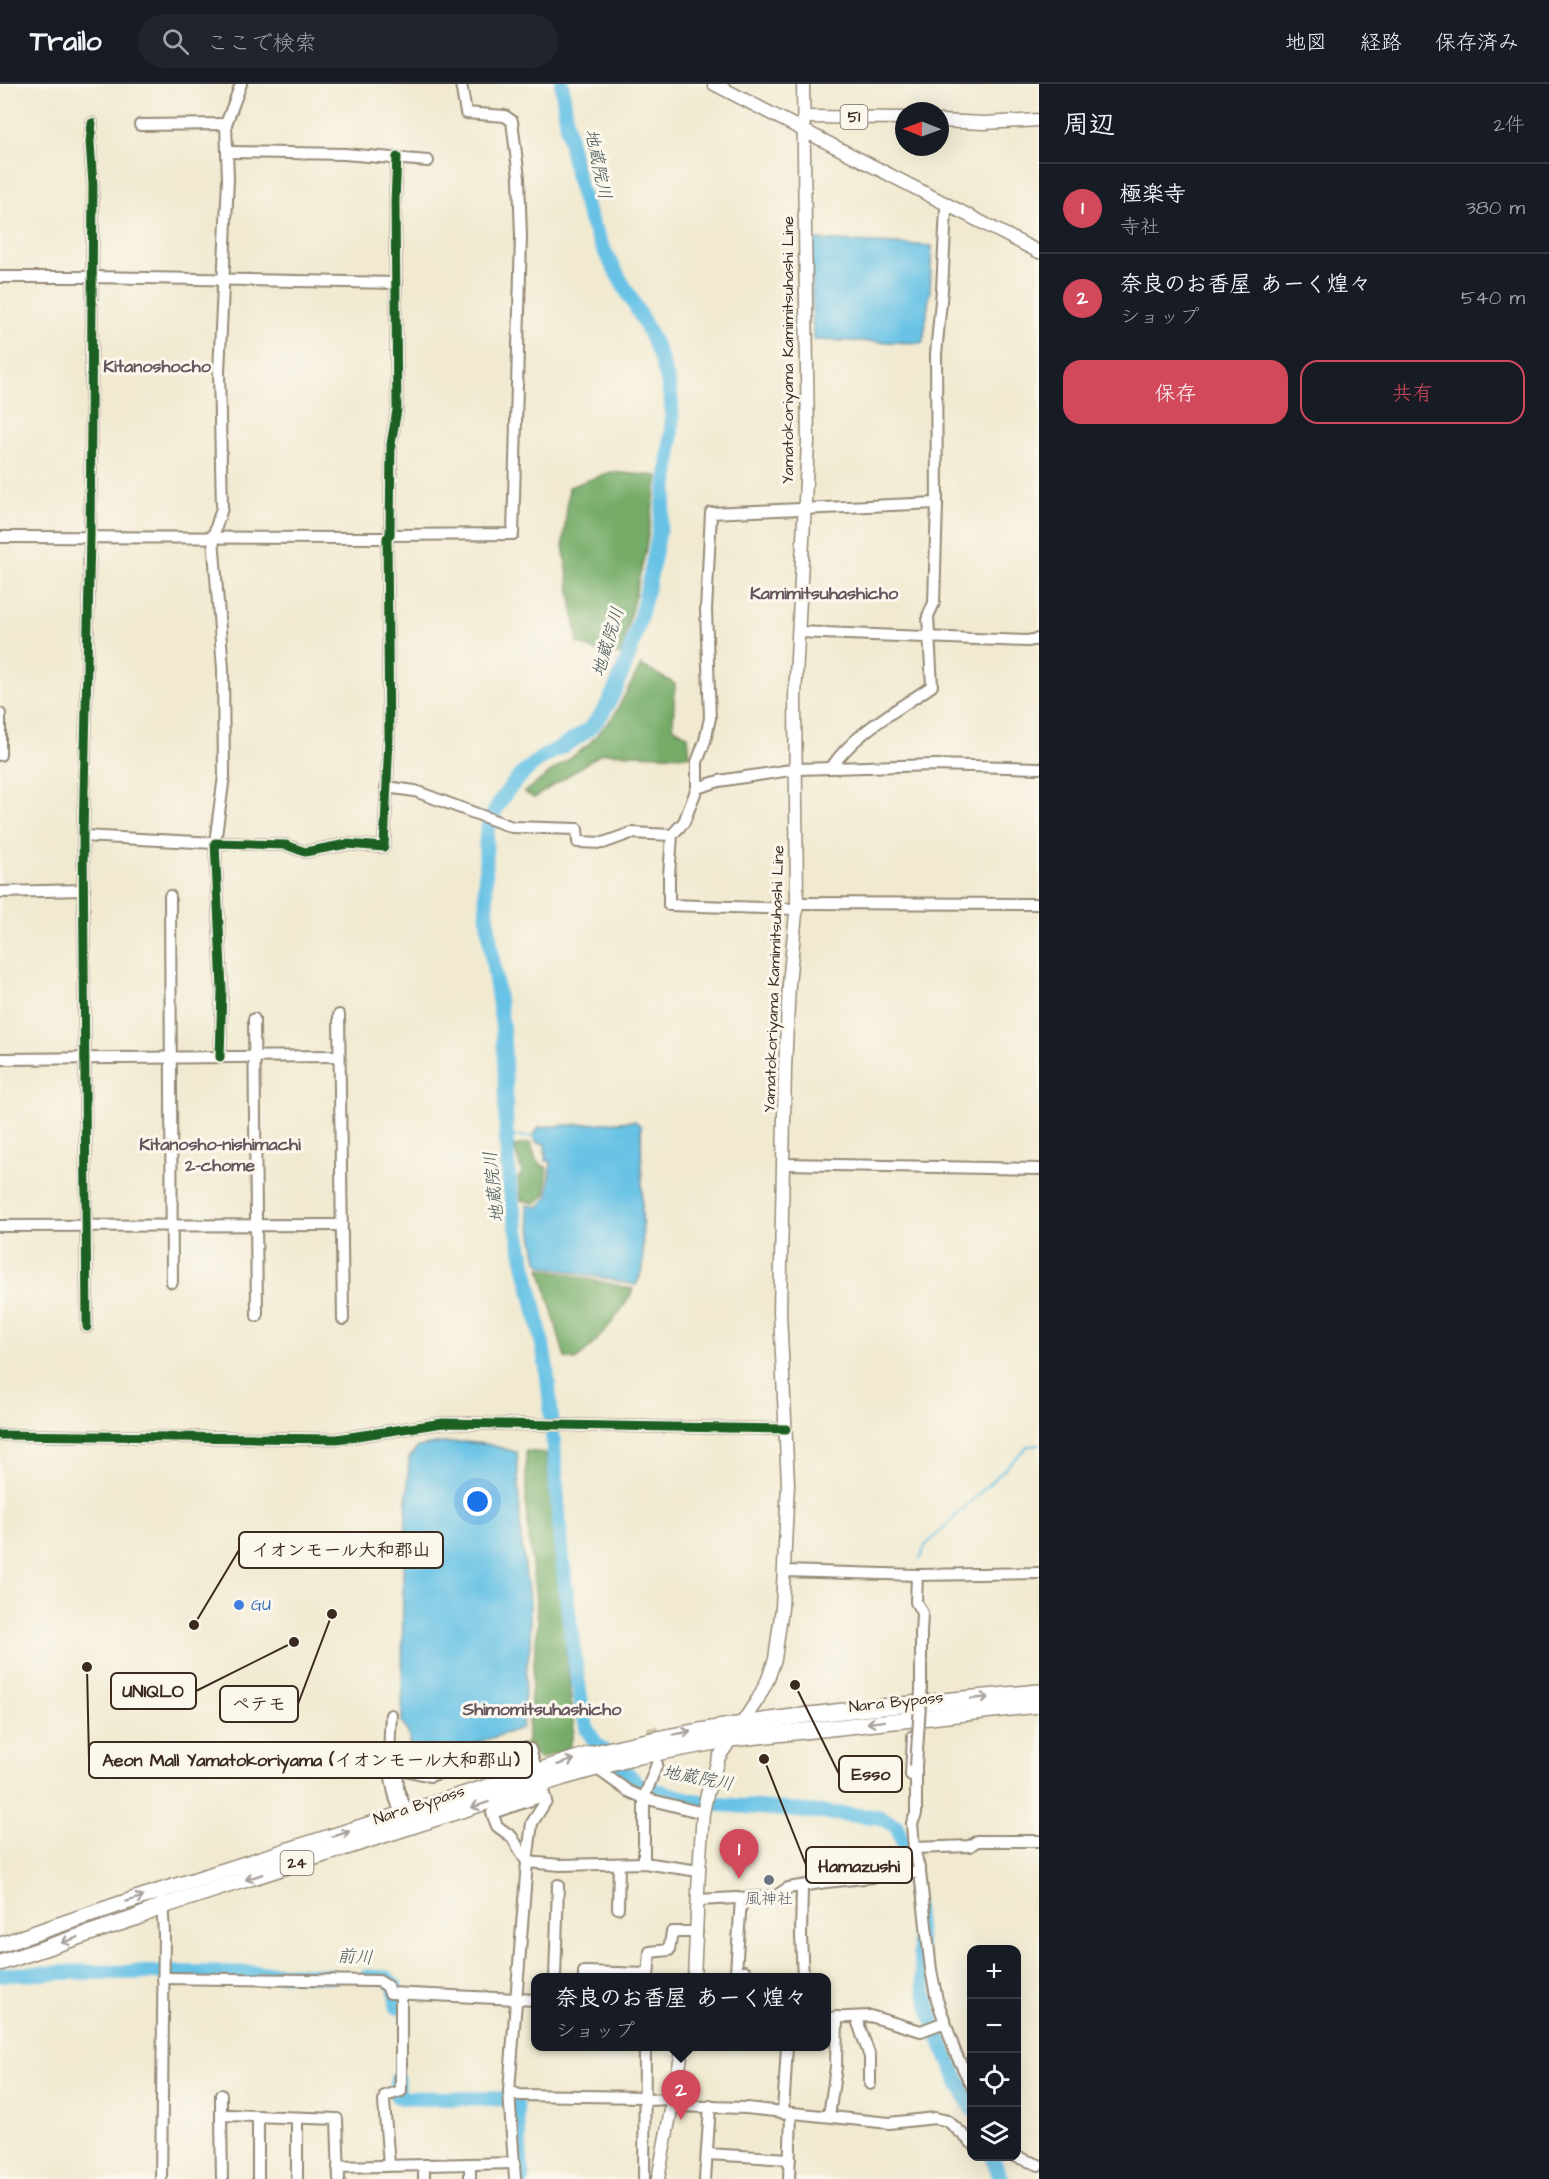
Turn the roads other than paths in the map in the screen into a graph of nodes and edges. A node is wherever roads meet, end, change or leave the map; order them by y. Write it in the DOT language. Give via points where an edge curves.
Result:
graph roads {
  1 [pos="241,84"];
  2 [pos="461,84"];
  3 [pos="714,84"];
  4 [pos="803,84"];
  5 [pos="804,117"];
  6 [pos="895,117"];
  7 [pos="1039,120"];
  8 [pos="949,121"];
  9 [pos="92,123"];
  10 [pos="226,124"];
  11 [pos="140,125"];
  12 [pos="805,130"];
  13 [pos="227,152"];
  14 [pos="397,157"];
  15 [pos="428,161"];
  16 [pos="948,205"];
  17 [pos="1039,252"];
  18 [pos="0,277"];
  19 [pos="92,277"];
  20 [pos="222,279"];
  21 [pos="397,283"];
  22 [pos="937,503"];
  23 [pos="804,508"];
  24 [pos="388,536"];
  25 [pos="0,537"];
  26 [pos="90,537"];
  27 [pos="213,537"];
  28 [pos="798,632"];
  29 [pos="928,636"];
  30 [pos="1039,639"];
  31 [pos="0,714"];
  32 [pos="0,755"];
  33 [pos="831,768"];
  34 [pos="1039,768"];
  35 [pos="797,769"];
  36 [pos="386,787"];
  37 [pos="697,788"];
  38 [pos="83,836"];
  39 [pos="672,836"];
  40 [pos="215,843"];
  41 [pos="84,890"];
  42 [pos="0,892"];
  43 [pos="170,896"];
  44 [pos="1039,904"];
  45 [pos="796,906"];
  46 [pos="339,1015"];
  47 [pos="254,1019"];
  48 [pos="339,1056"];
  49 [pos="170,1057"];
  50 [pos="220,1057"];
  51 [pos="254,1057"];
  52 [pos="85,1058"];
  53 [pos="0,1059"];
  54 [pos="785,1164"];
  55 [pos="1039,1169"];
  56 [pos="86,1225"];
  57 [pos="171,1225"];
  58 [pos="255,1225"];
  59 [pos="341,1225"];
  60 [pos="0,1226"];
  61 [pos="172,1282"];
  62 [pos="257,1316"];
  63 [pos="343,1319"];
  64 [pos="87,1327"];
  65 [pos="786,1429"];
  66 [pos="0,1435"];
  67 [pos="784,1571"];
  68 [pos="1039,1573"];
  69 [pos="917,1575"];
  70 [pos="1039,1692"];
  71 [pos="1039,1705"];
  72 [pos="391,1715"];
  73 [pos="915,1717"];
  74 [pos="742,1723"];
  75 [pos="731,1738"];
  76 [pos="534,1762"];
  77 [pos="596,1763"];
  78 [pos="657,1764"];
  79 [pos="539,1790"];
  80 [pos="647,1792"];
  81 [pos="703,1812"];
  82 [pos="912,1823"];
  83 [pos="1039,1841"];
  84 [pos="914,1848"];
  85 [pos="527,1862"];
  86 [pos="644,1863"];
  87 [pos="619,1865"];
  88 [pos="699,1871"];
  89 [pos="919,1872"];
  90 [pos="558,1885"];
  91 [pos="802,1887"];
  92 [pos="161,1899"];
  93 [pos="741,1899"];
  94 [pos="698,1900"];
  95 [pos="618,1908"];
  96 [pos="697,1932"];
  97 [pos="0,1945"];
  98 [pos="0,1963"];
  99 [pos="163,1973"];
  100 [pos="555,1973"];
  101 [pos="584,1973"];
  102 [pos="600,1973"];
  103 [pos="648,1973"];
  104 [pos="694,1973"];
  105 [pos="745,1973"];
  106 [pos="803,1973"];
  107 [pos="395,1993"];
  108 [pos="516,2000"];
  109 [pos="531,2000"];
  110 [pos="856,2017"];
  111 [pos="832,2018"];
  112 [pos="943,2023"];
  113 [pos="645,2051"];
  114 [pos="682,2051"];
  115 [pos="787,2051"];
  116 [pos="967,2076"];
  117 [pos="870,2084"];
  118 [pos="509,2091"];
  119 [pos="221,2096"];
  120 [pos="645,2098"];
  121 [pos="673,2102"];
  122 [pos="710,2106"];
  123 [pos="787,2113"];
  124 [pos="258,2116"];
  125 [pos="829,2116"];
  126 [pos="221,2117"];
  127 [pos="297,2118"];
  128 [pos="967,2138"];
  129 [pos="707,2154"];
  130 [pos="790,2159"];
  131 [pos="1021,2159"];
  132 [pos="515,2163"];
  133 [pos="470,2164"];
  134 [pos="424,2165"];
  135 [pos="1039,2165"];
  136 [pos="338,2166"];
  137 [pos="385,2166"];
  138 [pos="161,2179"];
  139 [pos="222,2179"];
  140 [pos="258,2179"];
  141 [pos="297,2179"];
  142 [pos="339,2179"];
  143 [pos="382,2179"];
  144 [pos="424,2179"];
  145 [pos="470,2179"];
  146 [pos="515,2179"];
  147 [pos="644,2179"];
  148 [pos="658,2179"];
  149 [pos="705,2179"];
  150 [pos="789,2179"];
  1 -- 10 [label="street"];
  2 -- 24 [label="street" via="466,113 505,116 512,122 519,178 513,534"];
  3 -- 12 [label="main road"];
  4 -- 5 [label="main road, Yamatokoriyama Kamimitsuhashi Line"];
  5 -- 6 [label="main road, 51"];
  5 -- 12 [label="main road, Yamatokoriyama Kamimitsuhashi Line"];
  7 -- 8 [label="main road"];
  9 -- 19 [label="street"];
  10 -- 11 [label="street"];
  10 -- 13 [label="street"];
  12 -- 16 [label="main road"];
  12 -- 23 [label="main road, Yamatokoriyama Kamimitsuhashi Line" via="808,442"];
  13 -- 14 [label="street"];
  13 -- 20 [label="street"];
  14 -- 15 [label="street"];
  14 -- 21 [label="street"];
  16 -- 17 [label="main road"];
  16 -- 22 [label="street" via="936,354"];
  18 -- 19 [label="street"];
  19 -- 20 [label="street"];
  19 -- 26 [label="street"];
  20 -- 21 [label="street"];
  20 -- 27 [label="street" via="222,508"];
  21 -- 24 [label="street" via="397,410 391,444"];
  22 -- 23 [label="street"];
  22 -- 29 [label="street" via="934,603 928,615"];
  23 -- 28 [label="main road, Yamatokoriyama Kamimitsuhashi Line"];
  23 -- 37 [label="street" via="711,513 706,610 710,718 697,762"];
  24 -- 27 [label="street"];
  24 -- 36 [label="street"];
  25 -- 26 [label="street"];
  26 -- 27 [label="street"];
  26 -- 38 [label="street"];
  27 -- 40 [label="street" via="223,669 224,764"];
  28 -- 29 [label="street"];
  28 -- 35 [label="main road, Yamatokoriyama Kamimitsuhashi Line"];
  29 -- 30 [label="street"];
  29 -- 33 [label="street" via="932,686 855,739"];
  31 -- 32 [label="street"];
  33 -- 34 [label="street"];
  33 -- 35 [label="street"];
  35 -- 37 [label="street"];
  35 -- 45 [label="main road, Yamatokoriyama Kamimitsuhashi Line"];
  36 -- 39 [label="street" via="415,791 512,827 577,829 578,842 603,843 631,833"];
  36 -- 40 [label="street" via="384,847 347,844 305,852 286,845"];
  37 -- 39 [label="street" via="684,822"];
  38 -- 40 [label="street"];
  38 -- 41 [label="street"];
  39 -- 45 [label="street" via="669,906"];
  40 -- 50 [label="street" via="222,989"];
  41 -- 42 [label="street"];
  41 -- 52 [label="street"];
  43 -- 49 [label="street"];
  44 -- 45 [label="street"];
  45 -- 54 [label="main road, Yamatokoriyama Kamimitsuhashi Line" via="785,1068"];
  46 -- 48 [label="street"];
  47 -- 51 [label="street"];
  48 -- 51 [label="street"];
  48 -- 59 [label="street"];
  49 -- 50 [label="street"];
  49 -- 52 [label="street"];
  49 -- 57 [label="street"];
  50 -- 51 [label="street"];
  51 -- 58 [label="street"];
  52 -- 53 [label="street"];
  52 -- 56 [label="street"];
  54 -- 55 [label="street"];
  54 -- 65 [label="main road, Yamatokoriyama Kamimitsuhashi Line" via="780,1312"];
  56 -- 57 [label="street"];
  56 -- 60 [label="street"];
  56 -- 64 [label="street"];
  57 -- 58 [label="street"];
  57 -- 61 [label="street"];
  58 -- 59 [label="street"];
  58 -- 62 [label="street"];
  59 -- 63 [label="street"];
  65 -- 66 [label="street" via="444,1423 319,1440"];
  65 -- 67 [label="main road, Yamatokoriyama Kamimitsuhashi Line"];
  67 -- 69 [label="street"];
  67 -- 74 [label="main road, Yamatokoriyama Kamimitsuhashi Line" via="775,1659 758,1699"];
  68 -- 69 [label="street"];
  69 -- 82 [label="street, bridge" via="916,1602 922,1613 921,1690 916,1814"];
  74 -- 70 [label="highway, Nara Bypass / 24, one-way"];
  71 -- 73 [label="highway, Nara Bypass / 24"];
  72 -- 76 [label="street" via="391,1787 398,1806 404,1804 398,1789 397,1768 430,1776 523,1748 530,1749"];
  73 -- 75 [label="highway, Nara Bypass / 24, one-way"];
  73 -- 82 [label="street" via="910,1767"];
  74 -- 75 [label="main road, Yamatokoriyama Kamimitsuhashi Line"];
  77 -- 74 [label="highway, Nara Bypass / 24, one-way" via="625,1745"];
  75 -- 77 [label="highway, Nara Bypass / 24"];
  75 -- 81 [label="main road, Yamatokoriyama Kamimitsuhashi Line" via="719,1757"];
  77 -- 79 [label="highway, Nara Bypass / 24"];
  77 -- 80 [label="street" via="628,1791"];
  92 -- 77 [label="highway, Nara Bypass / 24, one-way"];
  78 -- 80 [label="street"];
  79 -- 85 [label="street" via="546,1800 532,1823"];
  79 -- 85 [label="street" via="537,1798 492,1813 497,1826 512,1838"];
  79 -- 92 [label="highway, Nara Bypass / 24, one-way"];
  80 -- 81 [label="street"];
  80 -- 86 [label="street"];
  81 -- 88 [label="main road, Yamatokoriyama Kamimitsuhashi Line"];
  82 -- 84 [label="street"];
  83 -- 84 [label="street" via="977,1841 970,1846"];
  84 -- 89 [label="street"];
  85 -- 87 [label="street"];
  85 -- 108 [label="street"];
  86 -- 87 [label="street"];
  86 -- 88 [label="street"];
  87 -- 95 [label="street"];
  88 -- 94 [label="main road, Yamatokoriyama Kamimitsuhashi Line"];
  89 -- 91 [label="street"];
  89 -- 112 [label="street" via="931,1970"];
  90 -- 100 [label="street"];
  91 -- 93 [label="street" via="788,1888 776,1896"];
  91 -- 106 [label="street"];
  97 -- 92 [label="highway, Nara Bypass / 24, one-way"];
  92 -- 98 [label="highway, Nara Bypass / 24, one-way" via="135,1918"];
  92 -- 99 [label="street"];
  93 -- 94 [label="street"];
  93 -- 105 [label="street" via="735,1971"];
  94 -- 96 [label="main road, Yamatokoriyama Kamimitsuhashi Line"];
  96 -- 103 [label="street" via="672,1932 669,1950 650,1952"];
  96 -- 104 [label="main road, Yamatokoriyama Kamimitsuhashi Line"];
  99 -- 107 [label="street" via="379,1981"];
  99 -- 138 [label="street"];
  101 -- 102 [label="street"];
  107 -- 108 [label="street"];
  107 -- 137 [label="street" via="401,2091 385,2096"];
  108 -- 109 [label="street"];
  108 -- 118 [label="street"];
  110 -- 111 [label="street"];
  110 -- 112 [label="street" via="870,2016 921,2031"];
  110 -- 117 [label="street" via="870,2057"];
  111 -- 125 [label="street" via="836,2067"];
  112 -- 116 [label="street"];
  113 -- 120 [label="street"];
  114 -- 121 [label="main road"];
  115 -- 123 [label="street"];
  118 -- 120 [label="street" via="519,2095"];
  118 -- 132 [label="street"];
  119 -- 126 [label="street"];
  120 -- 121 [label="street"];
  120 -- 147 [label="street"];
  121 -- 122 [label="street"];
  121 -- 148 [label="main road"];
  122 -- 123 [label="street"];
  122 -- 129 [label="street"];
  123 -- 125 [label="street"];
  123 -- 130 [label="street"];
  124 -- 126 [label="street"];
  124 -- 127 [label="street"];
  124 -- 140 [label="street"];
  125 -- 128 [label="street" via="889,2123 935,2118 948,2121"];
  126 -- 139 [label="street"];
  127 -- 136 [label="street" via="337,2119"];
  127 -- 141 [label="street"];
  129 -- 130 [label="street"];
  129 -- 149 [label="street"];
  130 -- 150 [label="street"];
  131 -- 135 [label="street"];
  132 -- 133 [label="street"];
  132 -- 146 [label="street"];
  133 -- 134 [label="street"];
  133 -- 145 [label="street"];
  134 -- 137 [label="street"];
  134 -- 144 [label="street"];
  136 -- 137 [label="street"];
  136 -- 142 [label="street"];
  137 -- 143 [label="street"];
}
